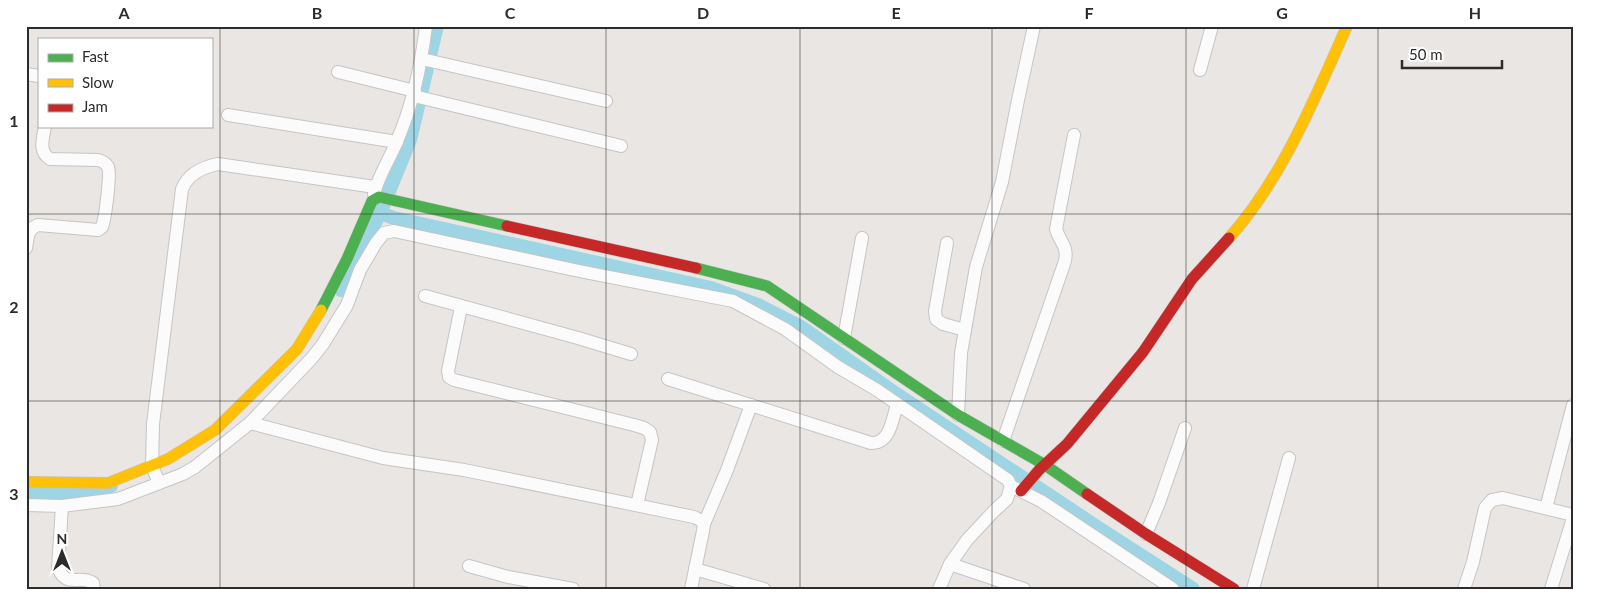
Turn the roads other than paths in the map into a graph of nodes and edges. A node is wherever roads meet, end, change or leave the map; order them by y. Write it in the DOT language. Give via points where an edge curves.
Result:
graph roads {
  1 [pos="426,26"];
  2 [pos="1034,26"];
  3 [pos="1212,26"];
  4 [pos="1345,27"];
  5 [pos="428,61"];
  6 [pos="1200,70"];
  7 [pos="338,72"];
  8 [pos="418,96"];
  9 [pos="606,101"];
  10 [pos="228,115"];
  11 [pos="45,128"];
  12 [pos="1074,135"];
  13 [pos="397,142"];
  14 [pos="621,146"];
  15 [pos="376,195"];
  16 [pos="29,224"];
  17 [pos="862,238"];
  18 [pos="947,243"];
  19 [pos="26,248"];
  20 [pos="425,296"];
  21 [pos="461,307"];
  22 [pos="965,330"];
  23 [pos="844,338"];
  24 [pos="631,354"];
  25 [pos="668,379"];
  26 [pos="752,405"];
  27 [pos="897,405"];
  28 [pos="1573,405"];
  29 [pos="958,414"];
  30 [pos="250,423"];
  31 [pos="1185,428"];
  32 [pos="1003,442"];
  33 [pos="1289,458"];
  34 [pos="1042,468"];
  35 [pos="155,474"];
  36 [pos="26,482"];
  37 [pos="1020,487"];
  38 [pos="637,504"];
  39 [pos="26,505"];
  40 [pos="62,506"];
  41 [pos="1546,508"];
  42 [pos="1573,517"];
  43 [pos="704,524"];
  44 [pos="1146,534"];
  45 [pos="950,564"];
  46 [pos="469,566"];
  47 [pos="695,569"];
  48 [pos="94,589"];
  49 [pos="573,589"];
  50 [pos="691,589"];
  51 [pos="764,589"];
  52 [pos="939,589"];
  53 [pos="1024,589"];
  54 [pos="1172,589"];
  55 [pos="1234,589"];
  56 [pos="1253,589"];
  57 [pos="1464,589"];
  58 [pos="1551,589"];
  1 -- 5 [label="street"];
  2 -- 22 [label="street" via="1002,182 976,267"];
  3 -- 6 [label="street"];
  4 -- 34 [label="street" via="1309,112 1277,171 1241,226 1192,279 1143,352 1067,444"];
  5 -- 8 [label="street"];
  5 -- 9 [label="street"];
  7 -- 8 [label="street"];
  8 -- 13 [label="street"];
  8 -- 14 [label="street"];
  10 -- 13 [label="street"];
  11 -- 16 [label="street" via="42,148 50,159 98,160 108,167 105,217 102,228 98,230"];
  12 -- 32 [label="street" via="1056,229 1066,246 1065,261"];
  13 -- 15 [label="street"];
  15 -- 23 [label="street" via="767,286"];
  15 -- 35 [label="street" via="344,269 297,349 216,430 168,459"];
  15 -- 35 [label="street" via="218,164 208,166 185,180 156,392 153,424"];
  16 -- 19 [label="street"];
  17 -- 23 [label="street"];
  18 -- 22 [label="street" via="936,318 942,324"];
  20 -- 21 [label="street"];
  21 -- 24 [label="street"];
  21 -- 38 [label="street" via="449,377 634,425 650,432 652,440"];
  22 -- 29 [label="street"];
  23 -- 29 [label="street"];
  25 -- 26 [label="street"];
  26 -- 27 [label="street" via="872,443 885,440"];
  26 -- 43 [label="street"];
  27 -- 30 [label="street" via="785,328 733,301 579,272 394,231 384,233 376,243 360,270 347,305 323,344"];
  27 -- 37 [label="street"];
  28 -- 41 [label="street"];
  29 -- 32 [label="street"];
  30 -- 35 [label="street" via="195,467"];
  30 -- 38 [label="street" via="383,458 464,470"];
  31 -- 44 [label="street"];
  32 -- 34 [label="street"];
  33 -- 56 [label="street"];
  34 -- 37 [label="street"];
  34 -- 44 [label="street"];
  35 -- 36 [label="street" via="108,483"];
  35 -- 40 [label="street" via="118,498"];
  37 -- 45 [label="street" via="967,540"];
  37 -- 54 [label="street"];
  38 -- 43 [label="street" via="694,517"];
  39 -- 40 [label="street"];
  40 -- 48 [label="street" via="58,568 68,580 88,580"];
  41 -- 42 [label="street"];
  41 -- 57 [label="street" via="1502,498 1492,500 1485,508"];
  42 -- 58 [label="street"];
  43 -- 47 [label="street"];
  44 -- 55 [label="street"];
  45 -- 52 [label="street"];
  45 -- 53 [label="street"];
  46 -- 49 [label="street" via="508,578"];
  47 -- 50 [label="street"];
  47 -- 51 [label="street"];
}
